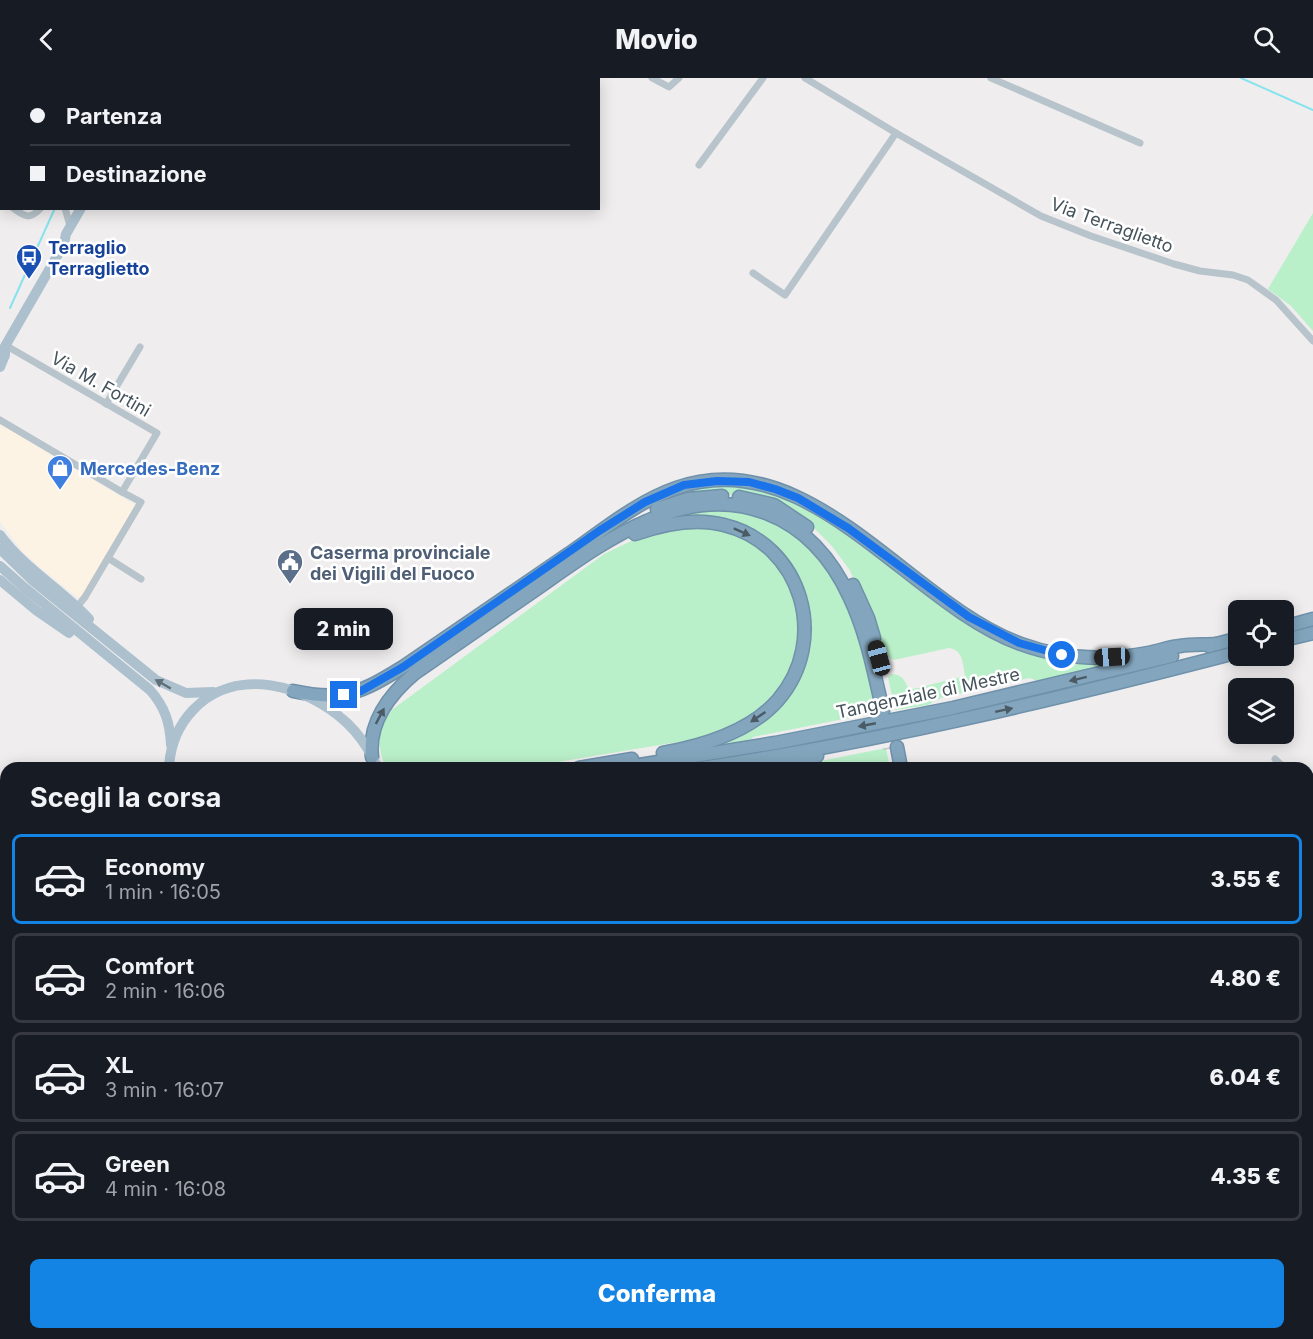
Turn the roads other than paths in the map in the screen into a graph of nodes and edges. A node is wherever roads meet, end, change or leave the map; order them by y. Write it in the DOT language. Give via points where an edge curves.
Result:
graph roads {
  1 [pos="652,78"];
  2 [pos="679,78"];
  3 [pos="763,78"];
  4 [pos="805,78"];
  5 [pos="991,78"];
  6 [pos="896,134"];
  7 [pos="1140,143"];
  8 [pos="699,165"];
  9 [pos="17,210"];
  10 [pos="39,210"];
  11 [pos="65,210"];
  12 [pos="79,212"];
  13 [pos="68,230"];
  14 [pos="753,273"];
  15 [pos="1313,341"];
  16 [pos="2,347"];
  17 [pos="140,347"];
  18 [pos="0,367"];
  19 [pos="106,404"];
  20 [pos="0,420"];
  21 [pos="122,492"];
  22 [pos="0,535"];
  23 [pos="0,549"];
  24 [pos="570,553"];
  25 [pos="589,553"];
  26 [pos="108,558"];
  27 [pos="0,566"];
  28 [pos="141,579"];
  29 [pos="0,580"];
  30 [pos="78,612"];
  31 [pos="1313,619"];
  32 [pos="1294,624"];
  33 [pos="1313,633"];
  34 [pos="1294,638"];
  35 [pos="1228,641"];
  36 [pos="1216,644"];
  37 [pos="1228,655"];
  38 [pos="119,665"];
  39 [pos="219,691"];
  40 [pos="293,691"];
  41 [pos="881,736"];
  42 [pos="171,751"];
  43 [pos="1275,759"];
  44 [pos="170,762"];
  45 [pos="374,762"];
  46 [pos="375,762"];
  47 [pos="611,762"];
  48 [pos="658,762"];
  49 [pos="736,762"];
  50 [pos="793,762"];
  51 [pos="893,762"];
  52 [pos="899,762"];
  53 [pos="1278,762"];
  1 -- 2 [label="street" via="669,87"];
  3 -- 8 [label="street"];
  4 -- 6 [label="street, Via Terraglietto"];
  5 -- 7 [label="street"];
  6 -- 14 [label="street" via="785,295"];
  6 -- 15 [label="street, Via Terraglietto" via="1041,216 1174,264 1248,280 1276,300"];
  9 -- 10 [label="street" via="31,217"];
  11 -- 13 [label="street"];
  12 -- 13 [label="main road"];
  13 -- 16 [label="main road"];
  16 -- 18 [label="main road" via="5,355"];
  16 -- 19 [label="street, Via M. Fortini"];
  17 -- 19 [label="street"];
  19 -- 21 [label="street, Via M. Fortini" via="157,433"];
  20 -- 21 [label="street"];
  21 -- 26 [label="street" via="141,502"];
  22 -- 30 [label="main road"];
  23 -- 30 [label="main road" via="17,568"];
  24 -- 25 [label="highway" via="613,528 688,499 745,498 781,509 826,545 854,586 872,632 886,710 865,634 845,588 815,545 779,517 738,505 689,508 647,521"];
  24 -- 36 [label="highway" via="625,514 676,488 717,481 749,482 786,493 824,513 957,609 1019,643 1062,655 1099,658"];
  24 -- 40 [label="highway" via="403,667 361,691 335,697"];
  46 -- 25 [label="highway, one-way" via="372,738 376,721 406,681"];
  25 -- 47 [label="highway, one-way" via="637,533 676,523 706,522 735,528 760,541 786,568 801,598 804,615 798,663 773,705 750,722 710,741"];
  26 -- 28 [label="street"];
  26 -- 30 [label="street"];
  27 -- 38 [label="main road"];
  29 -- 38 [label="main road" via="93,652"];
  39 -- 30 [label="main road, one-way" via="177,692 113,646"];
  31 -- 32 [label="highway"];
  33 -- 34 [label="highway"];
  35 -- 36 [label="highway, Tangenziale di Mestre"];
  36 -- 48 [label="highway, Tangenziale di Mestre, one-way" via="953,708"];
  41 -- 37 [label="highway, Tangenziale di Mestre, one-way"];
  38 -- 42 [label="main road" via="163,706 170,725"];
  39 -- 40 [label="main road" via="258,684"];
  39 -- 42 [label="main road" via="190,713"];
  40 -- 45 [label="main road" via="320,703 348,724"];
  41 -- 49 [label="highway, Tangenziale di Mestre"];
  41 -- 50 [label="highway" via="862,747"];
  42 -- 44 [label="main road"];
  43 -- 53 [label="street"];
  51 -- 52 [label="highway" via="893,748"];
}
